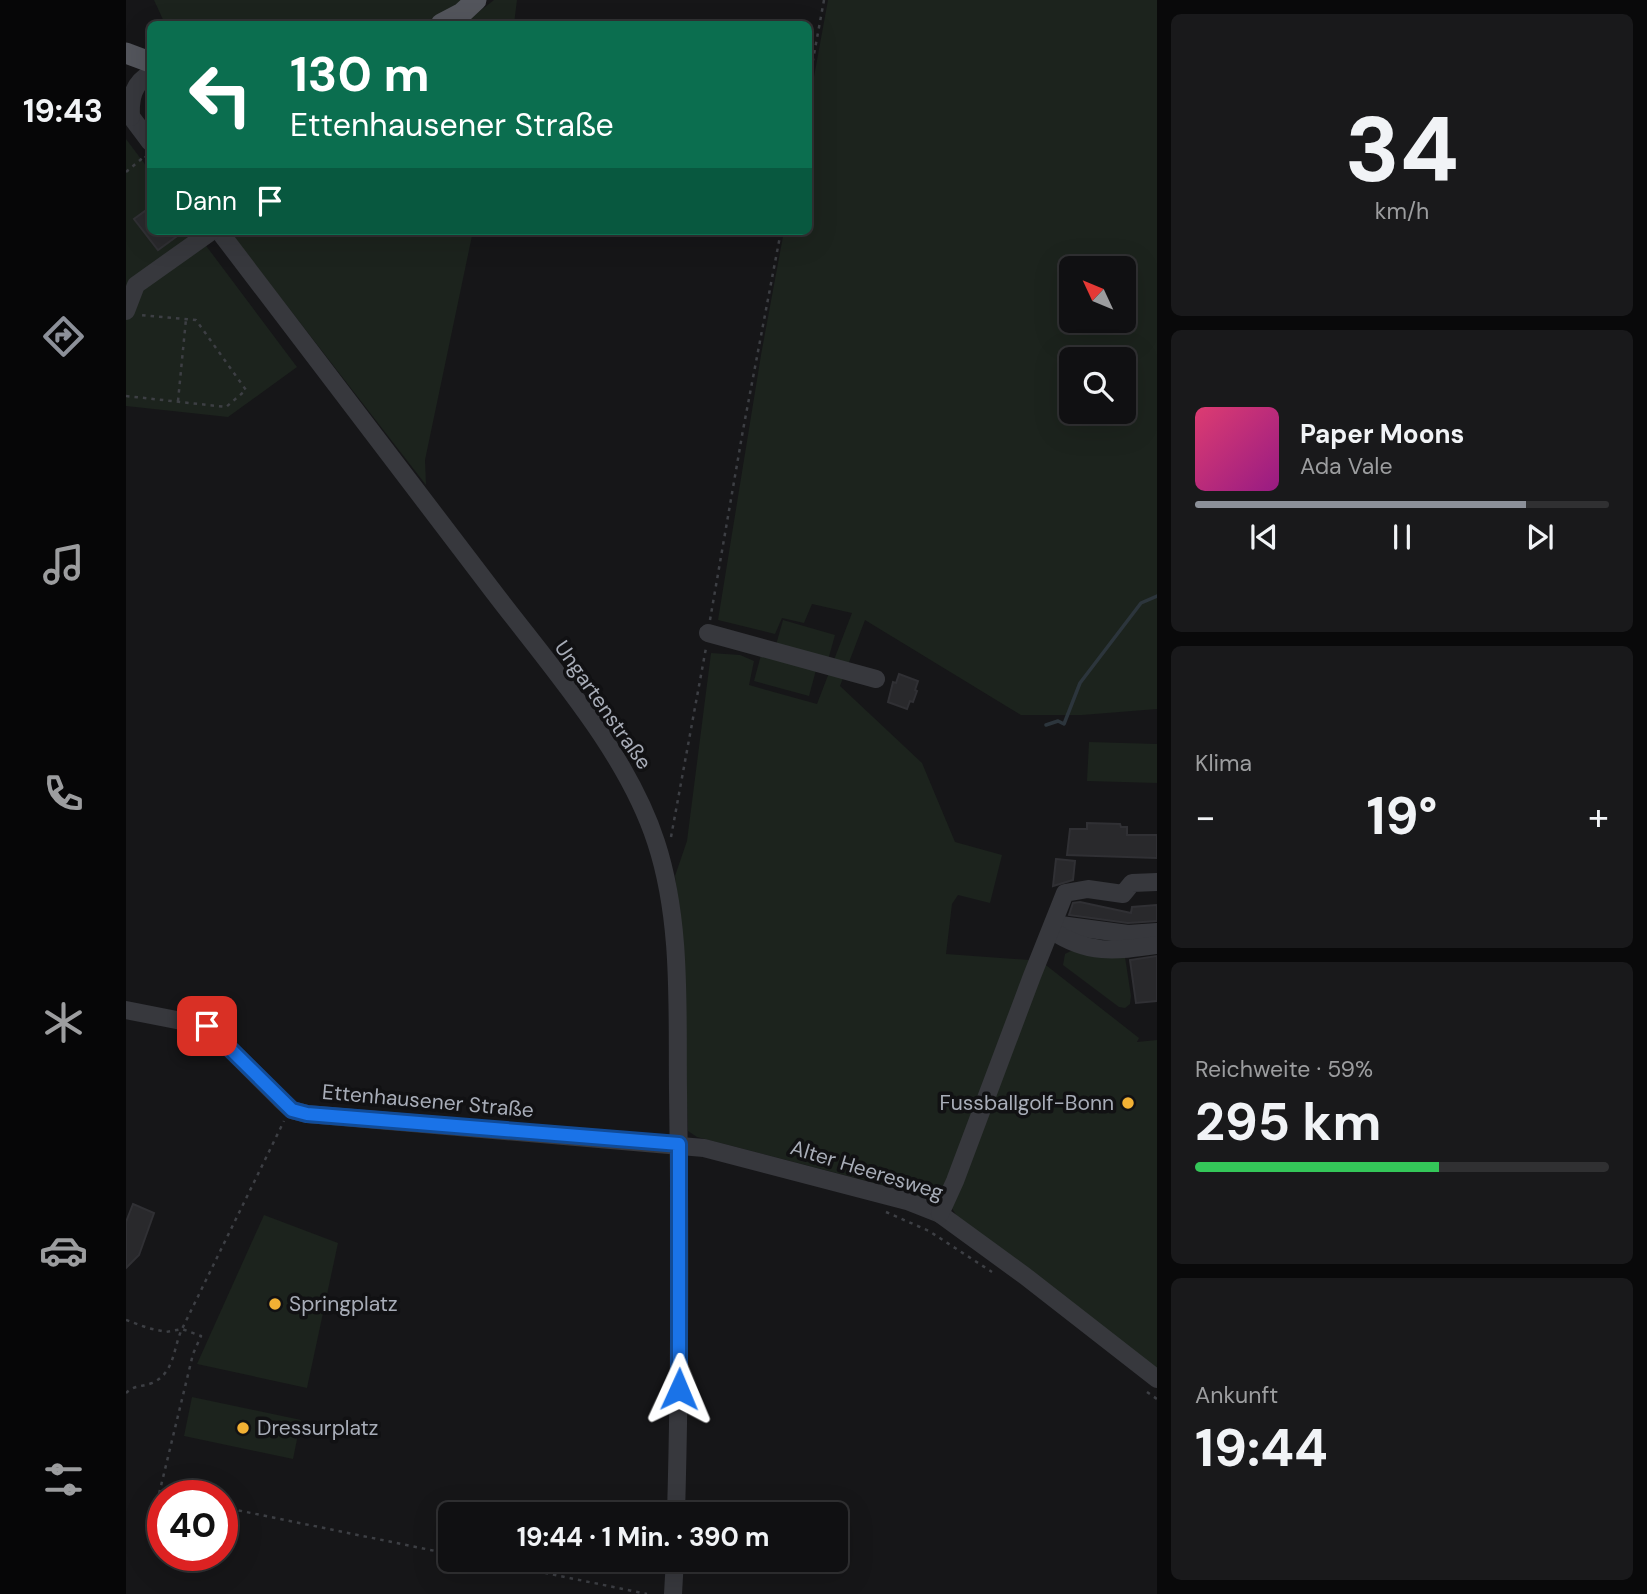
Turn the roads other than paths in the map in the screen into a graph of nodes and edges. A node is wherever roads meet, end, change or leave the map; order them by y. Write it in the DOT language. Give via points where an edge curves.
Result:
graph roads {
  1 [pos="476,0"];
  2 [pos="447,21"];
  3 [pos="126,52"];
  4 [pos="147,61"];
  5 [pos="147,76"];
  6 [pos="129,114"];
  7 [pos="147,147"];
  8 [pos="206,235"];
  9 [pos="222,235"];
  10 [pos="132,313"];
  11 [pos="708,633"];
  12 [pos="876,679"];
  13 [pos="1157,882"];
  14 [pos="1052,927"];
  15 [pos="1157,932"];
  16 [pos="1157,945"];
  17 [pos="126,1010"];
  18 [pos="679,1144"];
  19 [pos="940,1213"];
  20 [pos="1152,1385"];
  21 [pos="676,1502"];
  22 [pos="674,1572"];
  23 [pos="673,1594"];
  1 -- 2 [label="main road"];
  3 -- 4 [label="main road"];
  5 -- 6 [label="street" via="135,89"];
  6 -- 7 [label="street"];
  8 -- 10 [label="street" via="136,285"];
  9 -- 18 [label="street, Ungartenstraße" via="575,700 631,784 656,839 674,928"];
  11 -- 12 [label="street"];
  13 -- 14 [label="street" via="1132,883 1123,894 1088,889 1065,893"];
  14 -- 15 [label="street"];
  14 -- 16 [label="street" via="1081,946 1122,950"];
  14 -- 19 [label="street"];
  17 -- 18 [label="street, Ettenhausener Straße" via="207,1026 292,1110 307,1114"];
  18 -- 19 [label="street, Alter Heeresweg" via="766,1163"];
  18 -- 21 [label="street, Ungartenstraße"];
  19 -- 20 [label="street, Alter Heeresweg" via="1025,1276"];
  22 -- 23 [label="street"];
}
